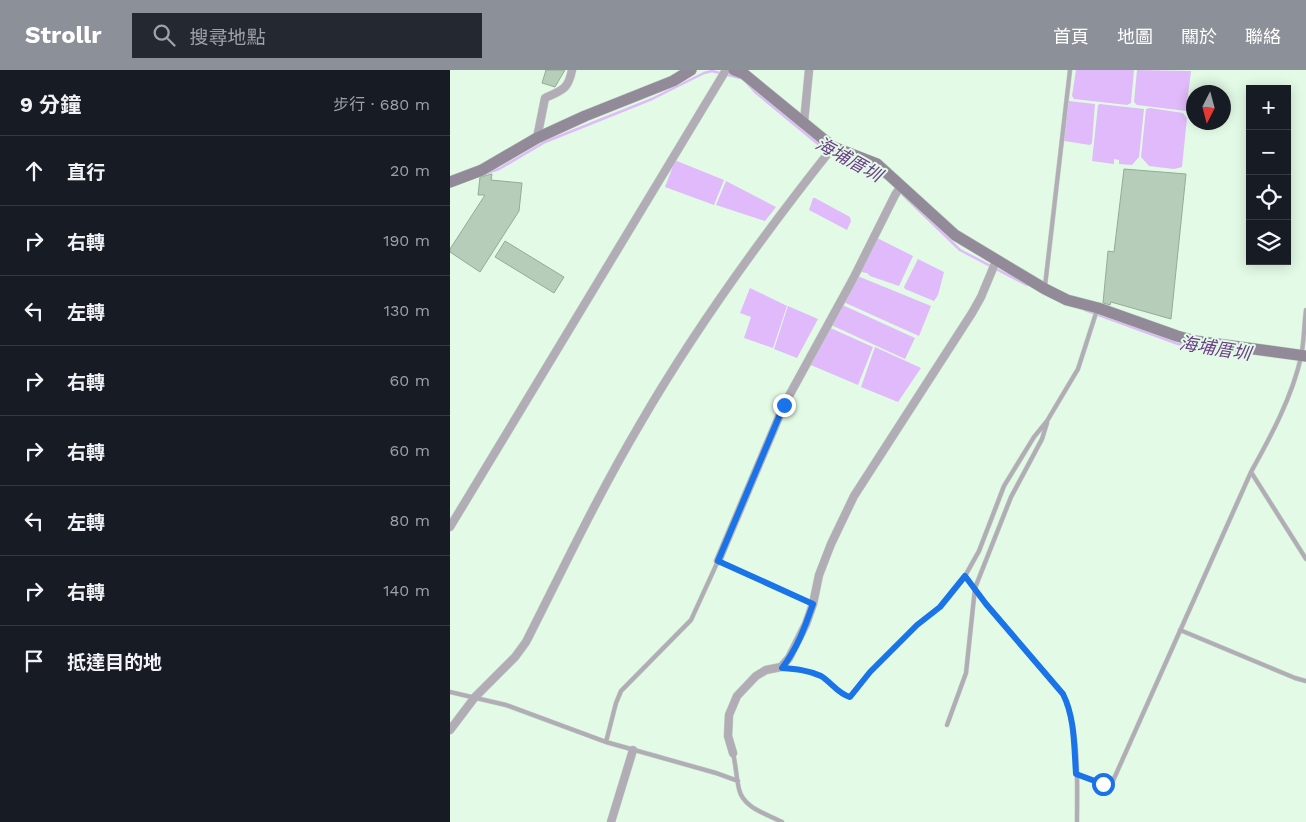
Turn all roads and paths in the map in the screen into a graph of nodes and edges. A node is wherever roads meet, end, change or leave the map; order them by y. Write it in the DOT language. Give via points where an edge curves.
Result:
graph roads {
  1 [pos="572,70"];
  2 [pos="691,70"];
  3 [pos="726,70"];
  4 [pos="734,70"];
  5 [pos="809,70"];
  6 [pos="1070,70"];
  7 [pos="804,122"];
  8 [pos="536,138"];
  9 [pos="830,151"];
  10 [pos="450,182"];
  11 [pos="898,190"];
  12 [pos="996,261"];
  13 [pos="1045,289"];
  14 [pos="1098,308"];
  15 [pos="1306,310"];
  16 [pos="1304,356"];
  17 [pos="1047,421"];
  18 [pos="1251,472"];
  19 [pos="450,527"];
  20 [pos="1306,559"];
  21 [pos="718,561"];
  22 [pos="965,576"];
  23 [pos="975,588"];
  24 [pos="813,604"];
  25 [pos="1180,630"];
  26 [pos="782,668"];
  27 [pos="1306,681"];
  28 [pos="450,692"];
  29 [pos="475,698"];
  30 [pos="947,725"];
  31 [pos="450,730"];
  32 [pos="606,742"];
  33 [pos="634,750"];
  34 [pos="733,753"];
  35 [pos="1076,774"];
  36 [pos="738,781"];
  37 [pos="611,822"];
  38 [pos="782,822"];
  39 [pos="1077,822"];
  1 -- 8 [label="street" via="564,89 545,98"];
  2 -- 8 [label="street" via="673,81"];
  3 -- 19 [label="street"];
  4 -- 7 [label="street" via="744,74"];
  5 -- 7 [label="street"];
  6 -- 13 [label="lane"];
  7 -- 9 [label="street"];
  8 -- 10 [label="street" via="482,170"];
  9 -- 11 [label="street" via="876,164"];
  9 -- 29 [label="street" via="753,253 640,424 526,642"];
  11 -- 12 [label="street" via="955,235"];
  11 -- 21 [label="street" via="784,405"];
  12 -- 13 [label="street"];
  12 -- 24 [label="street" via="972,313 854,496 819,574"];
  13 -- 14 [label="street" via="1067,300"];
  14 -- 16 [label="street" via="1195,341"];
  14 -- 17 [label="lane" via="1078,369"];
  15 -- 16 [label="lane"];
  16 -- 18 [label="lane"];
  17 -- 22 [label="lane" via="1004,486 979,551"];
  17 -- 23 [label="lane" via="1042,439 1010,497"];
  18 -- 20 [label="lane"];
  18 -- 25 [label="lane"];
  21 -- 24 [label="lane"];
  21 -- 32 [label="lane" via="692,620 621,691"];
  22 -- 23 [label="lane"];
  22 -- 26 [label="lane" via="940,607 917,625 850,697 806,670"];
  23 -- 30 [label="lane" via="966,673"];
  23 -- 35 [label="lane" via="1063,694 1069,706"];
  24 -- 26 [label="street" via="797,645"];
  25 -- 27 [label="lane"];
  25 -- 35 [label="lane" via="1112,783 1103,784"];
  26 -- 34 [label="street" via="766,670 756,676 737,696 729,715 728,736"];
  28 -- 29 [label="lane"];
  29 -- 31 [label="street"];
  29 -- 32 [label="lane" via="506,705"];
  32 -- 33 [label="lane"];
  33 -- 36 [label="lane"];
  33 -- 37 [label="street"];
  34 -- 36 [label="lane"];
  35 -- 39 [label="lane"];
  36 -- 38 [label="lane" via="745,802"];
}
